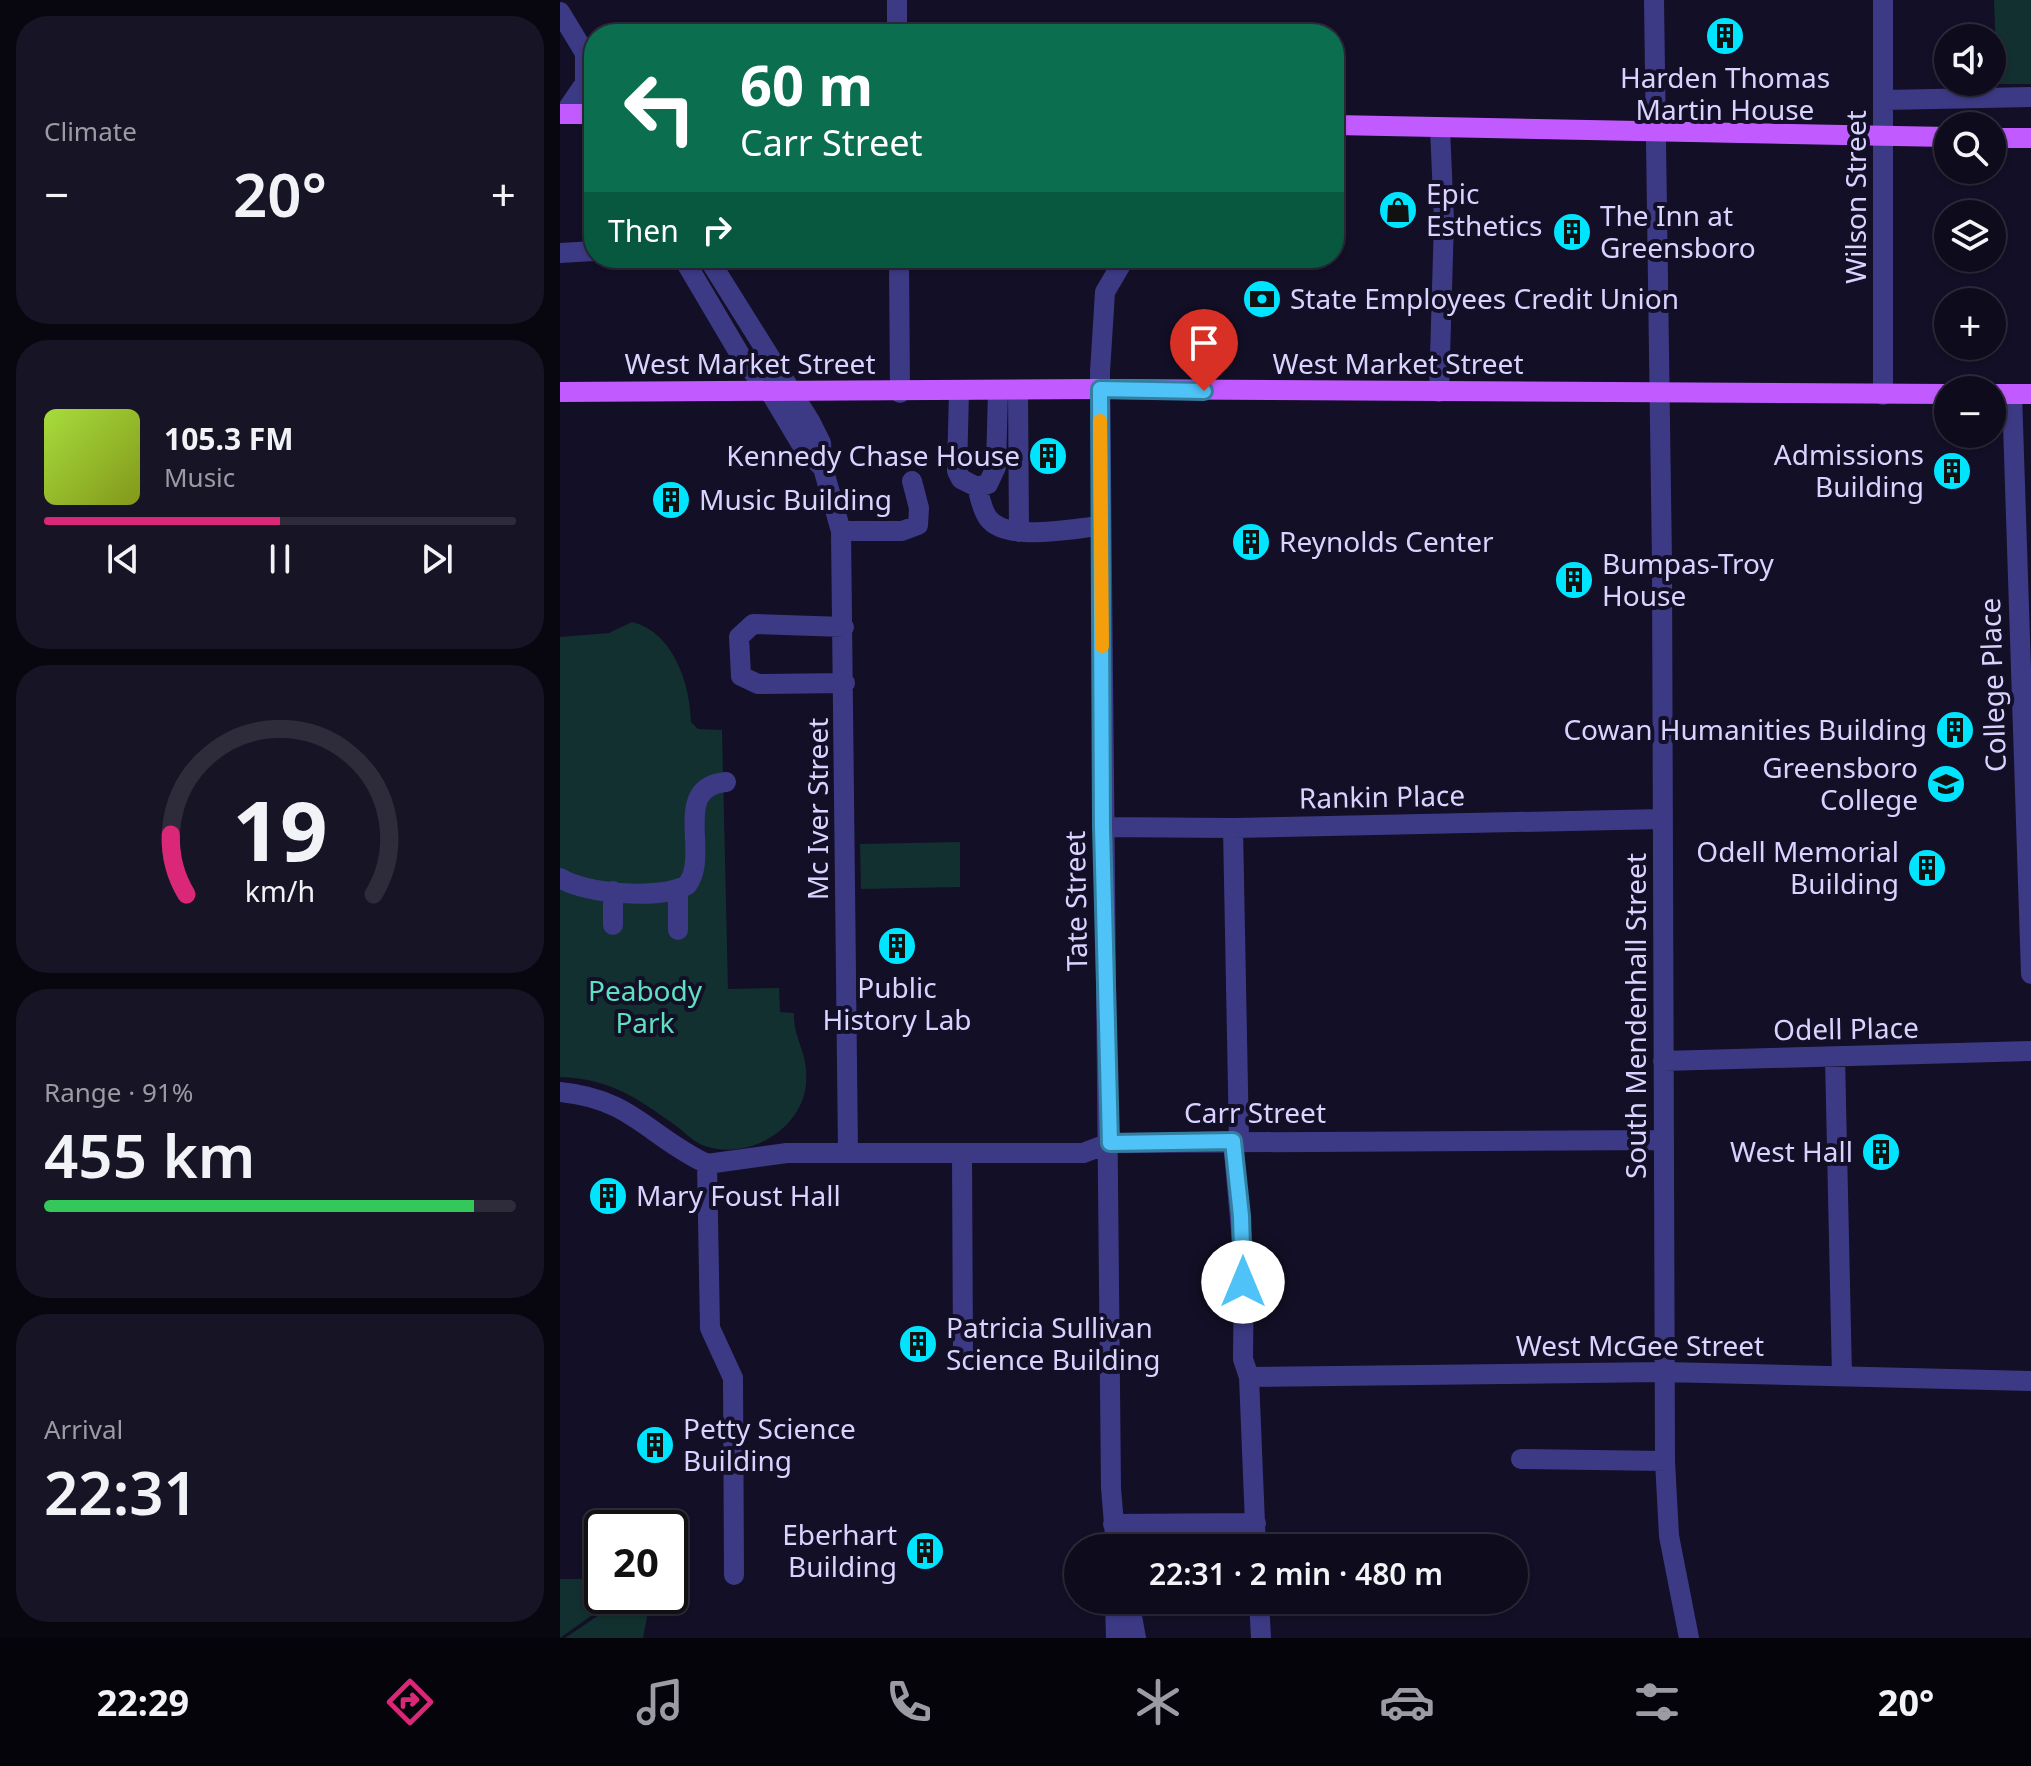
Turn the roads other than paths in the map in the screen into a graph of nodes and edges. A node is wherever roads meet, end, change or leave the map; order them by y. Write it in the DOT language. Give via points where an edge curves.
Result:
graph roads {
  1 [pos="897,0"];
  2 [pos="1654,0"];
  3 [pos="1883,0"];
  4 [pos="560,12"];
  5 [pos="897,24"];
  6 [pos="584,53"];
  7 [pos="584,84"];
  8 [pos="2031,97"];
  9 [pos="1884,100"];
  10 [pos="562,114"];
  11 [pos="584,114"];
  12 [pos="1344,125"];
  13 [pos="1440,128"];
  14 [pos="1653,133"];
  15 [pos="1883,136"];
  16 [pos="1934,137"];
  17 [pos="2006,138"];
  18 [pos="2031,138"];
  19 [pos="584,252"];
  20 [pos="560,253"];
  21 [pos="689,268"];
  22 [pos="714,268"];
  23 [pos="899,268"];
  24 [pos="1119,268"];
  25 [pos="720,277"];
  26 [pos="702,290"];
  27 [pos="1100,389"];
  28 [pos="1008,391"];
  29 [pos="560,392"];
  30 [pos="770,392"];
  31 [pos="792,392"];
  32 [pos="959,392"];
  33 [pos="1439,392"];
  34 [pos="1660,392"];
  35 [pos="900,393"];
  36 [pos="1934,394"];
  37 [pos="2012,394"];
  38 [pos="1883,395"];
  39 [pos="823,468"];
  40 [pos="912,481"];
  41 [pos="977,487"];
  42 [pos="1101,526"];
  43 [pos="841,531"];
  44 [pos="1019,532"];
  45 [pos="844,627"];
  46 [pos="845,683"];
  47 [pos="726,782"];
  48 [pos="1663,819"];
  49 [pos="1102,827"];
  50 [pos="1233,828"];
  51 [pos="560,878"];
  52 [pos="678,890"];
  53 [pos="613,891"];
  54 [pos="613,925"];
  55 [pos="678,930"];
  56 [pos="2031,974"];
  57 [pos="2031,1051"];
  58 [pos="1835,1057"];
  59 [pos="1663,1061"];
  60 [pos="560,1092"];
  61 [pos="1664,1140"];
  62 [pos="1236,1141"];
  63 [pos="1110,1143"];
  64 [pos="848,1153"];
  65 [pos="962,1153"];
  66 [pos="707,1164"];
  67 [pos="963,1355"];
  68 [pos="1664,1372"];
  69 [pos="1842,1376"];
  70 [pos="1249,1377"];
  71 [pos="2031,1381"];
  72 [pos="1521,1459"];
  73 [pos="1665,1461"];
  74 [pos="1256,1523"];
  75 [pos="1113,1524"];
  76 [pos="1114,1534"];
  77 [pos="1256,1534"];
  78 [pos="734,1575"];
  79 [pos="1115,1614"];
  80 [pos="1132,1614"];
  81 [pos="1260,1614"];
  82 [pos="1116,1638"];
  83 [pos="1136,1638"];
  84 [pos="1261,1638"];
  85 [pos="1689,1638"];
  1 -- 5 [label="street"];
  2 -- 14 [label="street, South Mendenhall Street"];
  3 -- 9 [label="street, Wilson Street"];
  4 -- 6 [label="street"];
  7 -- 10 [label="street"];
  8 -- 9 [label="street"];
  9 -- 15 [label="street, Wilson Street"];
  10 -- 11 [label="main road"];
  12 -- 13 [label="main road"];
  13 -- 14 [label="main road"];
  13 -- 33 [label="street" via="1444,220"];
  14 -- 15 [label="main road"];
  14 -- 34 [label="street, South Mendenhall Street"];
  15 -- 16 [label="main road"];
  15 -- 38 [label="street, Wilson Street"];
  17 -- 18 [label="main road"];
  19 -- 20 [label="street"];
  21 -- 26 [label="street, Mc Iver Street"];
  22 -- 25 [label="street, Mc Iver Street"];
  23 -- 35 [label="street"];
  24 -- 27 [label="street, Tate Street" via="1102,308"];
  25 -- 26 [label="street"];
  25 -- 31 [label="street, Mc Iver Street"];
  26 -- 30 [label="street, Mc Iver Street" via="745,363"];
  27 -- 28 [label="main road, West Market Street"];
  27 -- 33 [label="main road, West Market Street"];
  27 -- 42 [label="street, Tate Street"];
  28 -- 32 [label="main road, West Market Street"];
  28 -- 41 [label="street" via="996,467 988,484"];
  28 -- 44 [label="street"];
  29 -- 30 [label="main road, West Market Street"];
  30 -- 31 [label="main road, West Market Street"];
  30 -- 39 [label="street, Mc Iver Street" via="804,449"];
  31 -- 35 [label="main road, West Market Street"];
  31 -- 39 [label="street, Mc Iver Street" via="821,443"];
  32 -- 35 [label="main road, West Market Street"];
  32 -- 41 [label="street" via="957,471"];
  33 -- 34 [label="main road, West Market Street"];
  34 -- 38 [label="main road, West Market Street"];
  34 -- 48 [label="street, South Mendenhall Street"];
  36 -- 38 [label="main road, West Market Street"];
  37 -- 56 [label="street, College Place"];
  39 -- 43 [label="street, Mc Iver Street"];
  40 -- 43 [label="street" via="918,525 902,531"];
  41 -- 44 [label="street" via="987,517"];
  42 -- 44 [label="street"];
  42 -- 49 [label="street, Tate Street"];
  43 -- 45 [label="street, Mc Iver Street"];
  45 -- 46 [label="street, Mc Iver Street"];
  45 -- 46 [label="street" via="753,624 739,637 738,670 758,684"];
  46 -- 64 [label="street, Mc Iver Street"];
  47 -- 52 [label="street" via="707,787 696,802 695,873"];
  48 -- 50 [label="street, Rankin Place"];
  48 -- 59 [label="street, South Mendenhall Street"];
  49 -- 50 [label="street, Rankin Place"];
  49 -- 63 [label="street, Tate Street"];
  50 -- 62 [label="street"];
  51 -- 53 [label="street" via="583,888"];
  52 -- 53 [label="street"];
  52 -- 55 [label="street"];
  53 -- 54 [label="street"];
  57 -- 58 [label="street, Odell Place"];
  58 -- 59 [label="street, Odell Place"];
  58 -- 69 [label="street"];
  59 -- 61 [label="street, South Mendenhall Street"];
  60 -- 66 [label="street" via="610,1102"];
  61 -- 62 [label="street, Carr Street"];
  61 -- 68 [label="street, South Mendenhall Street"];
  62 -- 63 [label="street, Carr Street"];
  62 -- 70 [label="street" via="1244,1264 1243,1359"];
  63 -- 65 [label="street, Carr Street" via="1083,1153"];
  63 -- 75 [label="street, Tate Street"];
  64 -- 65 [label="street, Carr Street"];
  64 -- 66 [label="street, Carr Street" via="787,1153"];
  65 -- 67 [label="street"];
  66 -- 78 [label="street" via="710,1328 733,1378"];
  68 -- 69 [label="street, West McGee Street"];
  68 -- 70 [label="street, West McGee Street"];
  68 -- 73 [label="street, South Mendenhall Street"];
  69 -- 71 [label="street, West McGee Street"];
  70 -- 74 [label="street"];
  72 -- 73 [label="street"];
  73 -- 85 [label="street, South Mendenhall Street" via="1669,1536"];
  74 -- 75 [label="street"];
  74 -- 77 [label="street"];
  75 -- 76 [label="street, Tate Street"];
  79 -- 82 [label="street"];
  80 -- 83 [label="street"];
  81 -- 84 [label="street"];
}
